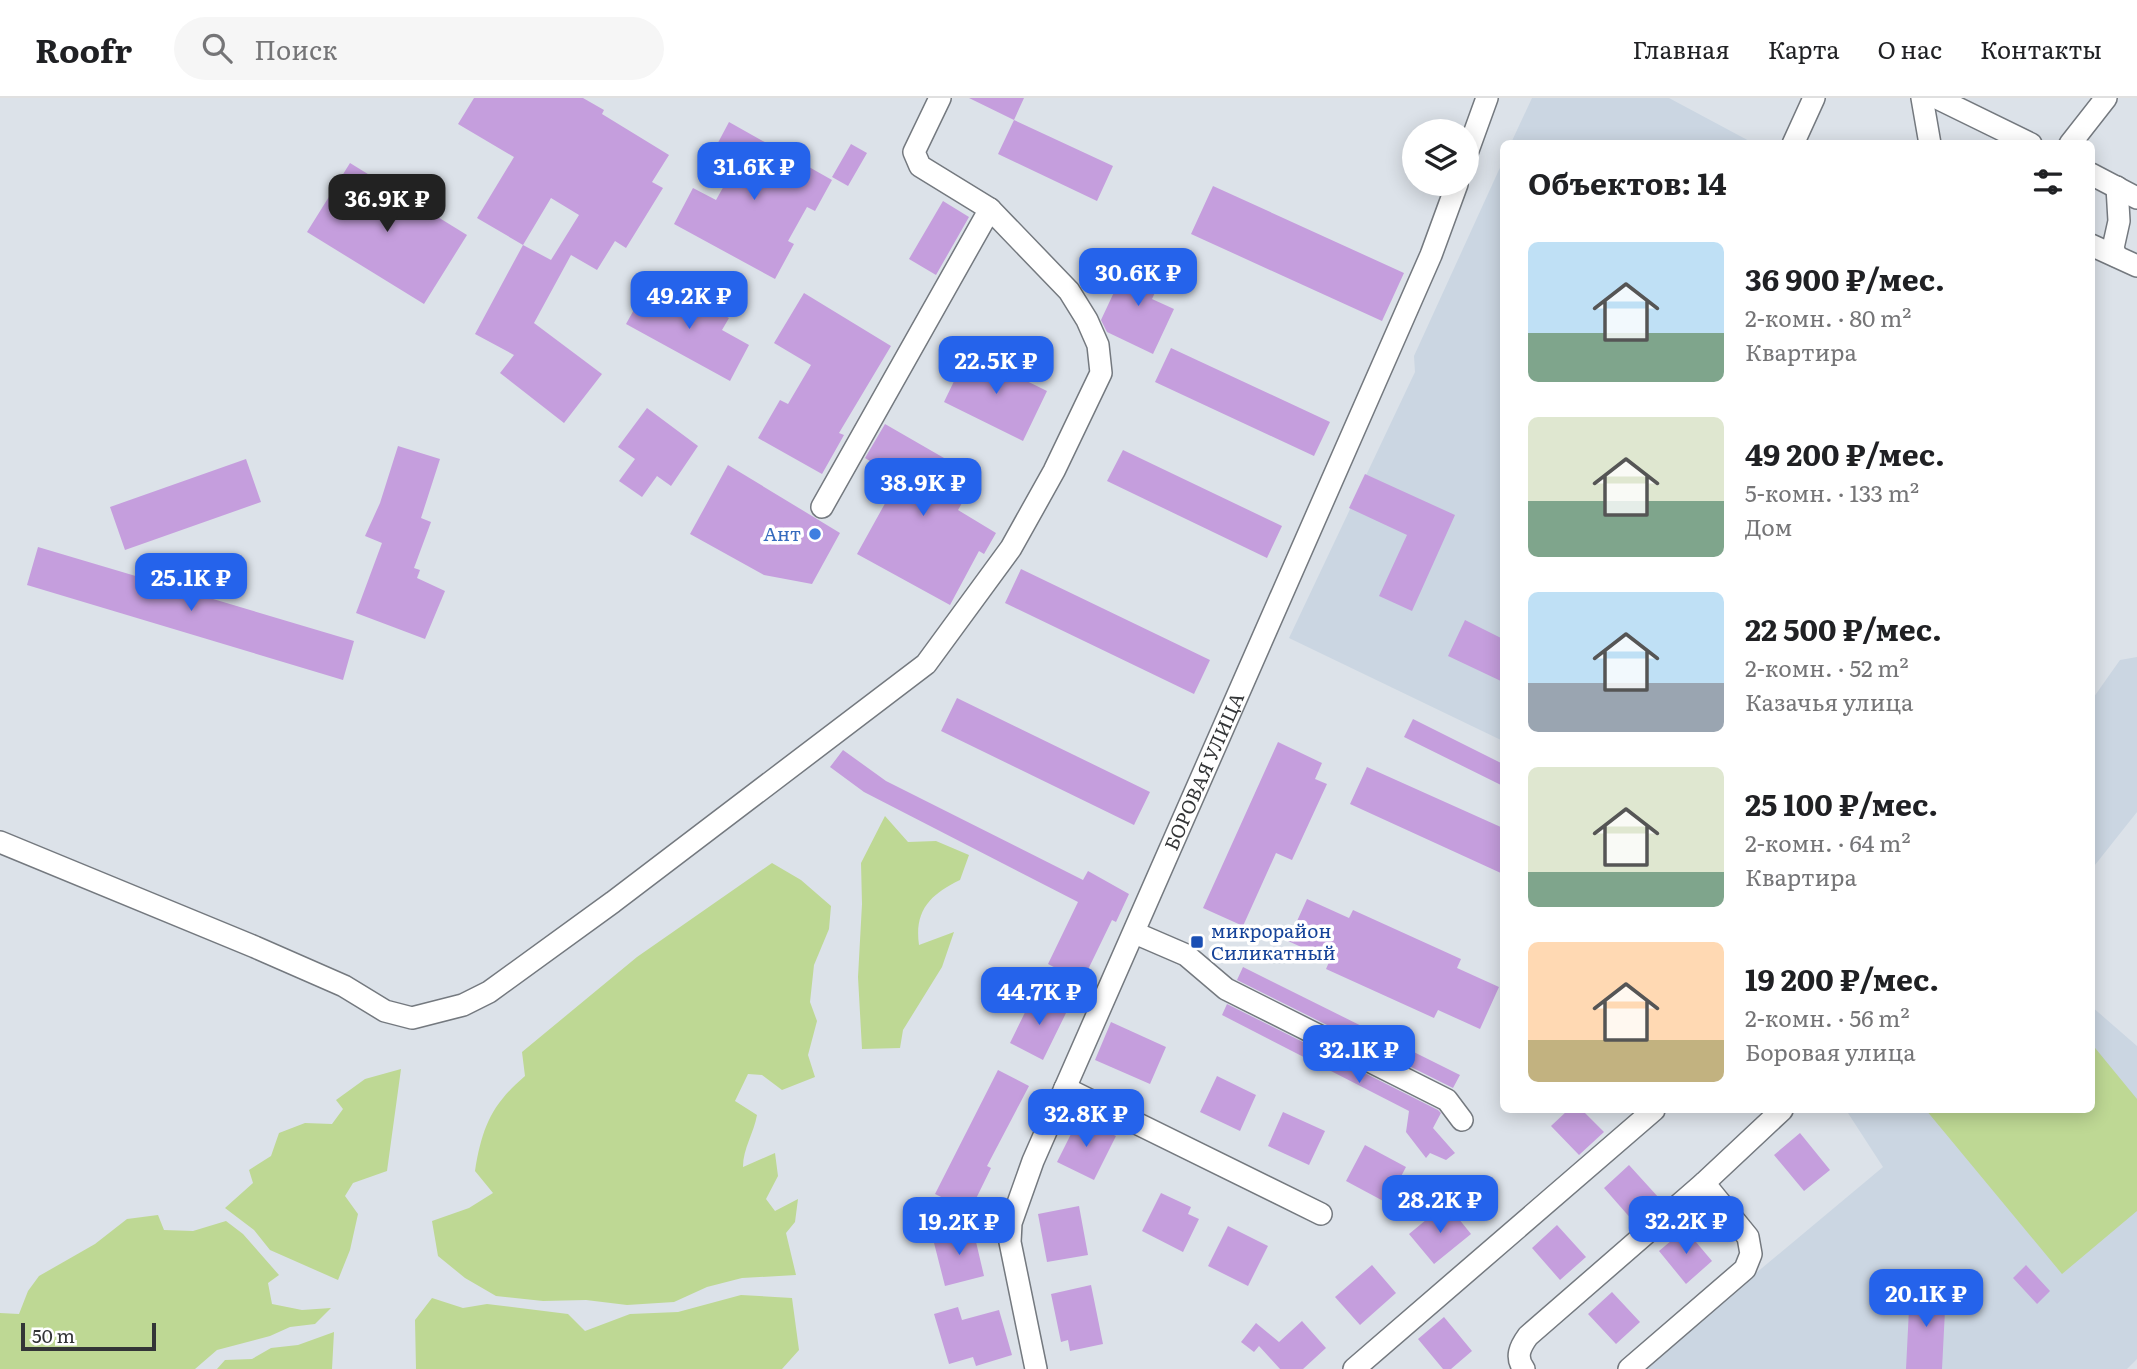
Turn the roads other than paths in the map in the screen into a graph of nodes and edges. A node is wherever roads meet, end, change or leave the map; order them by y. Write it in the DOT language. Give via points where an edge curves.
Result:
graph roads {
  1 [pos="940,98"];
  2 [pos="1487,98"];
  3 [pos="1814,98"];
  4 [pos="1922,98"];
  5 [pos="1937,98"];
  6 [pos="2106,98"];
  7 [pos="1479,120"];
  8 [pos="1795,140"];
  9 [pos="1929,140"];
  10 [pos="2023,140"];
  11 [pos="2073,140"];
  12 [pos="2095,176"];
  13 [pos="2117,187"];
  14 [pos="1453,196"];
  15 [pos="2137,198"];
  16 [pos="990,209"];
  17 [pos="2095,247"];
  18 [pos="2116,257"];
  19 [pos="2137,266"];
  20 [pos="822,507"];
  21 [pos="0,842"];
  22 [pos="1135,933"];
  23 [pos="1065,1088"];
  24 [pos="1651,1113"];
  25 [pos="1779,1113"];
  26 [pos="1462,1120"];
  27 [pos="1704,1183"];
  28 [pos="1321,1214"];
  29 [pos="1036,1369"];
  30 [pos="1354,1369"];
  31 [pos="1524,1369"];
  32 [pos="1629,1369"];
  1 -- 16 [label="street" via="915,158 919,166"];
  2 -- 7 [label="street"];
  3 -- 8 [label="street"];
  4 -- 9 [label="street"];
  5 -- 10 [label="street"];
  6 -- 11 [label="street"];
  12 -- 13 [label="street"];
  13 -- 15 [label="street"];
  13 -- 18 [label="street"];
  14 -- 22 [label="street, БОРОВАЯ УЛИЦА" via="1431,255"];
  16 -- 20 [label="street"];
  16 -- 21 [label="street" via="1069,291 1098,345 1101,373 1011,548 926,664 489,992 412,1018 385,1011 344,986"];
  17 -- 18 [label="street"];
  18 -- 19 [label="street"];
  22 -- 23 [label="street, БОРОВАЯ УЛИЦА"];
  22 -- 26 [label="street" via="1186,955 1226,989 1447,1100"];
  23 -- 28 [label="street"];
  23 -- 29 [label="street, БОРОВАЯ УЛИЦА" via="1011,1223 1010,1242"];
  24 -- 30 [label="street"];
  25 -- 27 [label="street"];
  27 -- 31 [label="street" via="1528,1336 1520,1347"];
  27 -- 32 [label="street" via="1748,1237 1751,1254 1745,1269"];
}
